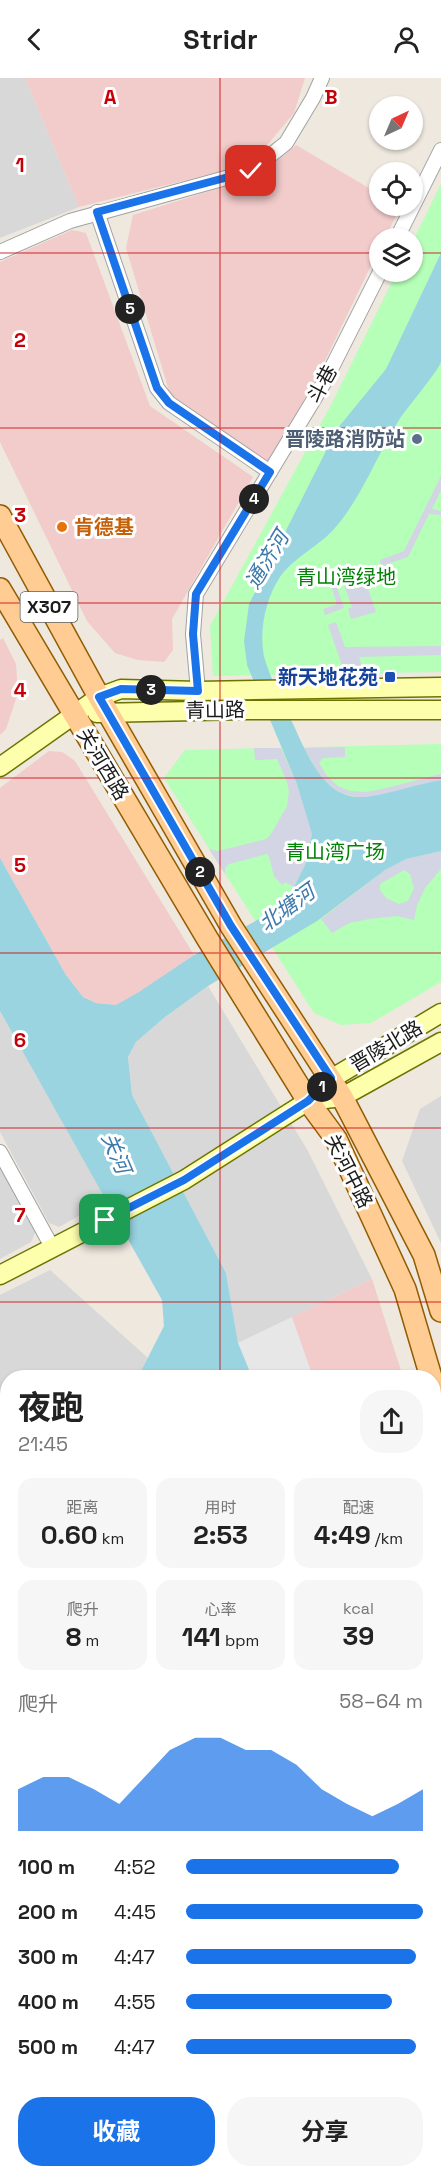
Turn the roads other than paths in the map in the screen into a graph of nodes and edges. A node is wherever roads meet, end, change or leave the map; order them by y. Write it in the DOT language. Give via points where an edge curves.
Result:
graph roads {
  1 [pos="322,78"];
  2 [pos="441,150"];
  3 [pos="97,212"];
  4 [pos="402,228"];
  5 [pos="0,252"];
  6 [pos="375,282"];
  7 [pos="270,472"];
  8 [pos="0,516"];
  9 [pos="0,589"];
  10 [pos="441,687"];
  11 [pos="198,691"];
  12 [pos="103,704"];
  13 [pos="441,710"];
  14 [pos="74,715"];
  15 [pos="0,767"];
  16 [pos="257,966"];
  17 [pos="234,982"];
  18 [pos="441,1013"];
  19 [pos="441,1042"];
  20 [pos="331,1078"];
  21 [pos="342,1097"];
  22 [pos="308,1101"];
  23 [pos="0,1152"];
  24 [pos="52,1247"];
  25 [pos="0,1275"];
  26 [pos="441,1311"];
  27 [pos="429,1370"];
  1 -- 3 [label="street" via="286,143 251,171"];
  2 -- 4 [label="street"];
  3 -- 5 [label="street"];
  3 -- 7 [label="street" via="157,388 169,403"];
  6 -- 7 [label="street, 斗巷" via="325,381"];
  7 -- 11 [label="street, 斗巷" via="196,594 193,634"];
  8 -- 12 [label="main road, 关河西路 / X307"];
  9 -- 14 [label="main road, 关河西路 / X307"];
  10 -- 11 [label="street, 青山路"];
  11 -- 12 [label="street, 青山路" via="121,689"];
  12 -- 13 [label="street, 青山路" via="247,710"];
  12 -- 14 [label="street, 青山路"];
  12 -- 16 [label="main road, 关河西路"];
  14 -- 15 [label="street"];
  14 -- 17 [label="main road, 关河西路"];
  16 -- 20 [label="main road, 关河中路"];
  17 -- 22 [label="main road, 关河中路"];
  18 -- 20 [label="street, 晋陵北路"];
  19 -- 21 [label="street, 晋陵北路"];
  20 -- 21 [label="main road, 关河中路"];
  20 -- 22 [label="street, 晋陵北路"];
  21 -- 22 [label="street, 晋陵北路"];
  21 -- 26 [label="main road, 关河中路" via="424,1255"];
  22 -- 24 [label="street" via="184,1180"];
  22 -- 27 [label="main road, 关河中路" via="336,1139 405,1289"];
  23 -- 24 [label="street"];
  24 -- 25 [label="street"];
}
